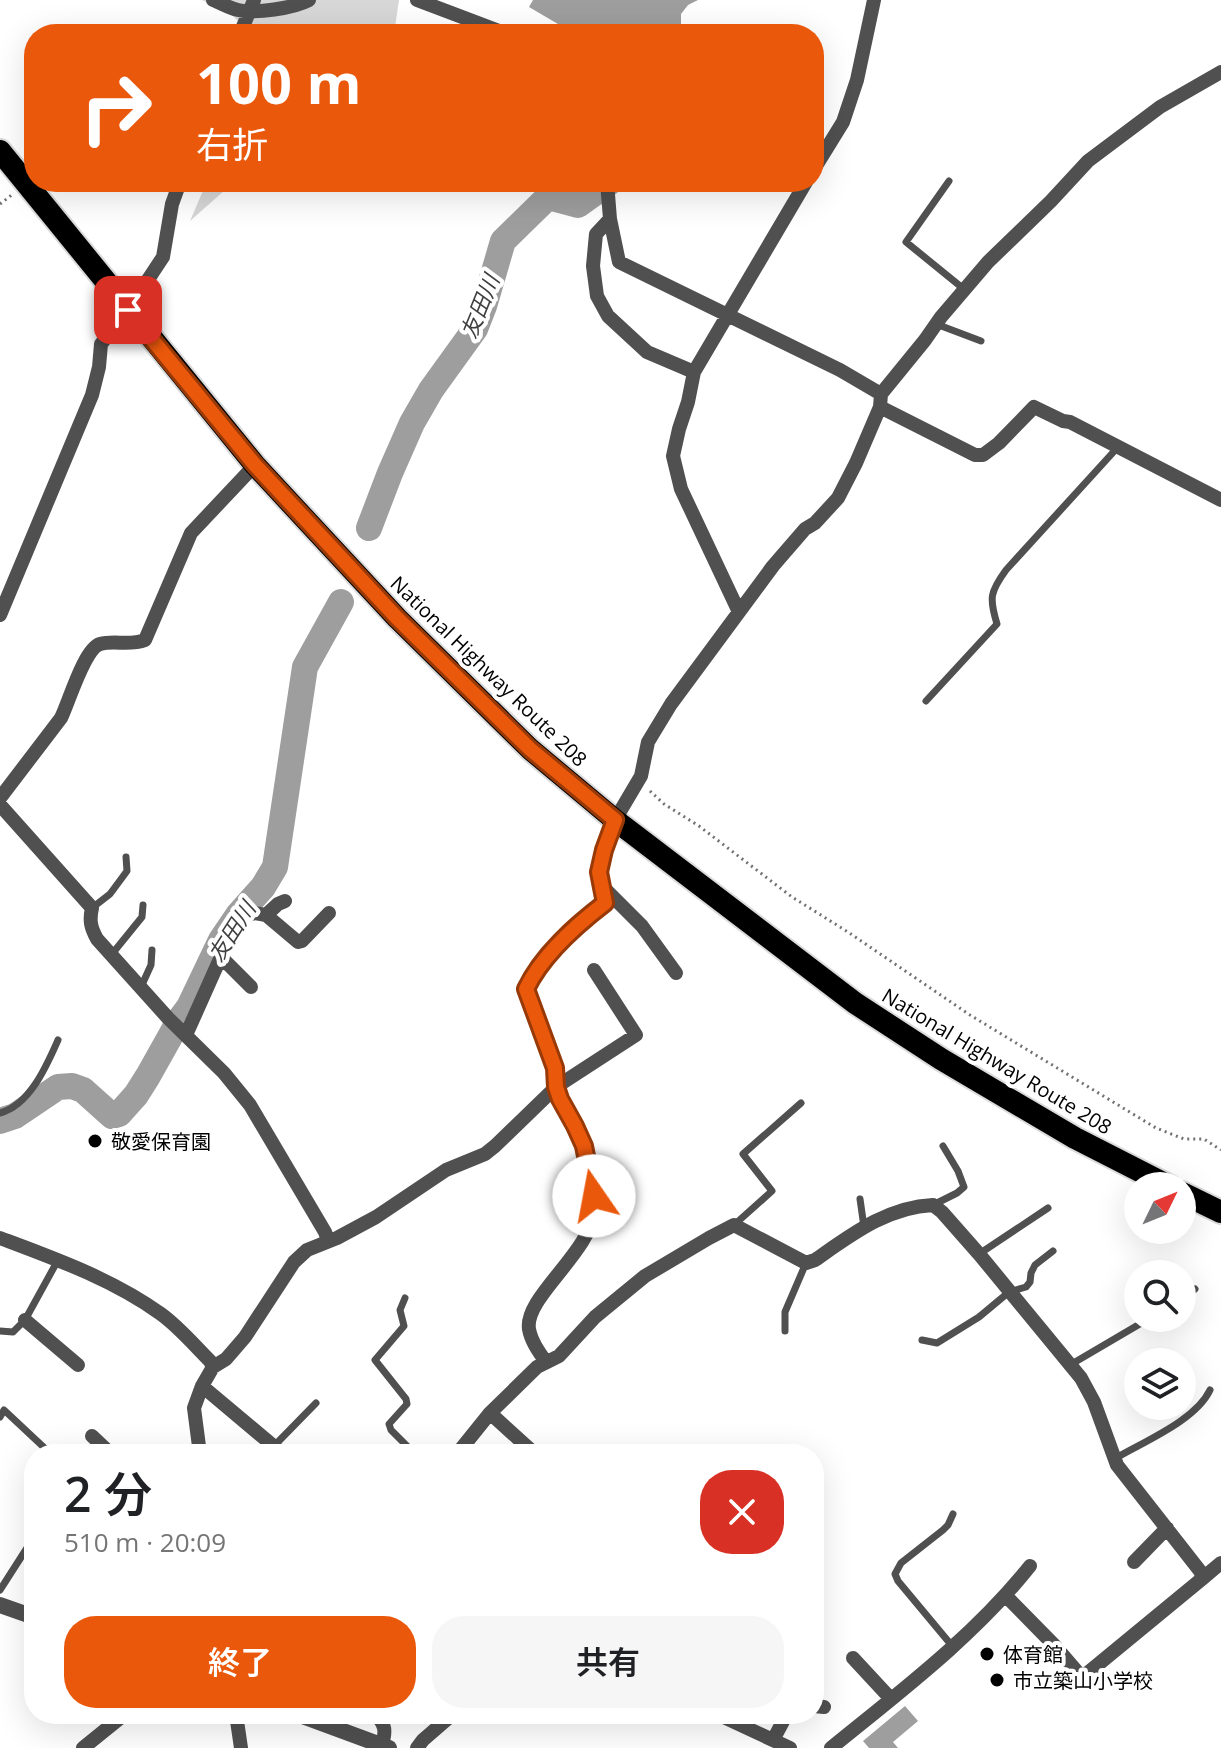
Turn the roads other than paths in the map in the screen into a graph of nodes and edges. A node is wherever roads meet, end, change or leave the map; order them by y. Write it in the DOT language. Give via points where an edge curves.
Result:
graph roads {
  1 [pos="213,0"];
  2 [pos="309,0"];
  3 [pos="417,0"];
  4 [pos="874,0"];
  5 [pos="251,6"];
  6 [pos="481,24"];
  7 [pos="1221,72"];
  8 [pos="0,151"];
  9 [pos="824,153"];
  10 [pos="24,181"];
  11 [pos="949,181"];
  12 [pos="33,192"];
  13 [pos="177,192"];
  14 [pos="608,192"];
  15 [pos="800,192"];
  16 [pos="610,219"];
  17 [pos="965,290"];
  18 [pos="128,310"];
  19 [pos="728,316"];
  20 [pos="936,324"];
  21 [pos="981,341"];
  22 [pos="694,372"];
  23 [pos="880,400"];
  24 [pos="1118,447"];
  25 [pos="255,465"];
  26 [pos="1221,500"];
  27 [pos="739,612"];
  28 [pos="0,615"];
  29 [pos="926,701"];
  30 [pos="0,798"];
  31 [pos="0,805"];
  32 [pos="615,820"];
  33 [pos="126,857"];
  34 [pos="601,885"];
  35 [pos="285,901"];
  36 [pos="143,905"];
  37 [pos="92,908"];
  38 [pos="329,913"];
  39 [pos="266,915"];
  40 [pos="152,950"];
  41 [pos="112,954"];
  42 [pos="221,957"];
  43 [pos="594,970"];
  44 [pos="676,973"];
  45 [pos="141,987"];
  46 [pos="251,987"];
  47 [pos="184,1033"];
  48 [pos="58,1040"];
  49 [pos="556,1087"];
  50 [pos="801,1103"];
  51 [pos="0,1113"];
  52 [pos="943,1146"];
  53 [pos="1142,1172"];
  54 [pos="860,1199"];
  55 [pos="1196,1200"];
  56 [pos="933,1205"];
  57 [pos="1048,1208"];
  58 [pos="1221,1212"];
  59 [pos="734,1225"];
  60 [pos="864,1227"];
  61 [pos="0,1238"];
  62 [pos="328,1240"];
  63 [pos="1053,1251"];
  64 [pos="979,1254"];
  65 [pos="58,1260"];
  66 [pos="806,1263"];
  67 [pos="1009,1292"];
  68 [pos="405,1298"];
  69 [pos="25,1320"];
  70 [pos="0,1331"];
  71 [pos="785,1331"];
  72 [pos="1126,1332"];
  73 [pos="922,1340"];
  74 [pos="546,1362"];
  75 [pos="78,1365"];
  76 [pos="1070,1365"];
  77 [pos="213,1367"];
  78 [pos="202,1386"];
  79 [pos="1210,1390"];
  80 [pos="316,1403"];
  81 [pos="490,1413"];
  82 [pos="0,1417"];
  83 [pos="92,1436"];
  84 [pos="40,1444"];
  85 [pos="100,1444"];
  86 [pos="199,1444"];
  87 [pos="272,1444"];
  88 [pos="284,1444"];
  89 [pos="405,1444"];
  90 [pos="465,1444"];
  91 [pos="524,1444"];
  92 [pos="1114,1459"];
  93 [pos="953,1514"];
  94 [pos="1167,1528"];
  95 [pos="24,1553"];
  96 [pos="1134,1562"];
  97 [pos="1221,1563"];
  98 [pos="1030,1566"];
  99 [pos="1203,1578"];
  100 [pos="0,1590"];
  101 [pos="1006,1596"];
  102 [pos="0,1605"];
  103 [pos="24,1613"];
  104 [pos="953,1647"];
  105 [pos="853,1658"];
  106 [pos="891,1699"];
  107 [pos="113,1724"];
  108 [pos="237,1724"];
  109 [pos="324,1724"];
  110 [pos="384,1724"];
  111 [pos="441,1724"];
  112 [pos="739,1724"];
  113 [pos="782,1724"];
  114 [pos="773,1740"];
  115 [pos="385,1747"];
  116 [pos="83,1748"];
  117 [pos="241,1748"];
  118 [pos="417,1748"];
  119 [pos="790,1748"];
  120 [pos="831,1748"];
  1 -- 5 [label="street" via="239,10"];
  2 -- 5 [label="street"];
  3 -- 6 [label="street"];
  4 -- 9 [label="street" via="857,80 843,122"];
  7 -- 17 [label="street" via="1160,107 1088,161"];
  8 -- 10 [label="highway, National Highway Route 208"];
  11 -- 17 [label="lane" via="906,242"];
  12 -- 18 [label="highway, National Highway Route 208"];
  13 -- 18 [label="street" via="163,257"];
  14 -- 16 [label="street"];
  15 -- 19 [label="street"];
  16 -- 19 [label="street" via="619,262"];
  16 -- 22 [label="street" via="596,234 597,296 608,316 647,352"];
  17 -- 20 [label="street"];
  18 -- 25 [label="highway, National Highway Route 208"];
  18 -- 28 [label="street" via="101,344 92,395"];
  19 -- 22 [label="street"];
  19 -- 23 [label="street" via="840,370"];
  20 -- 21 [label="lane"];
  20 -- 23 [label="street"];
  22 -- 27 [label="street" via="673,456 681,489"];
  23 -- 24 [label="street" via="975,455 999,443 1034,407"];
  23 -- 27 [label="street" via="838,498 805,529"];
  24 -- 26 [label="street"];
  24 -- 29 [label="lane" via="1006,570 994,587 997,624"];
  25 -- 30 [label="street" via="191,533 145,640 93,647 61,718"];
  25 -- 32 [label="highway, National Highway Route 208" via="507,727"];
  27 -- 32 [label="street" via="648,742 638,780"];
  31 -- 37 [label="street"];
  32 -- 34 [label="street" via="599,872"];
  32 -- 53 [label="highway, National Highway Route 208" via="855,1003 1061,1130"];
  33 -- 37 [label="lane" via="127,871"];
  34 -- 44 [label="street" via="642,926"];
  34 -- 49 [label="street" via="605,903 552,952 526,989 555,1068"];
  35 -- 39 [label="street"];
  36 -- 41 [label="lane" via="142,917"];
  37 -- 41 [label="street" via="91,929"];
  38 -- 39 [label="street" via="298,942"];
  39 -- 42 [label="street" via="245,916"];
  40 -- 45 [label="lane"];
  41 -- 45 [label="street"];
  42 -- 46 [label="street"];
  42 -- 47 [label="street"];
  43 -- 49 [label="street" via="636,1035"];
  45 -- 47 [label="street"];
  47 -- 62 [label="street" via="250,1105"];
  48 -- 51 [label="lane" via="26,1096"];
  49 -- 62 [label="street" via="485,1154 446,1170 376,1217"];
  49 -- 74 [label="street" via="584,1146 595,1210 582,1244 530,1316 531,1337"];
  50 -- 59 [label="lane" via="743,1154 772,1191"];
  52 -- 56 [label="lane" via="964,1187"];
  54 -- 60 [label="lane"];
  55 -- 58 [label="highway"];
  56 -- 60 [label="street" via="900,1211"];
  56 -- 64 [label="street"];
  57 -- 64 [label="lane"];
  59 -- 66 [label="street"];
  59 -- 74 [label="street" via="645,1276"];
  60 -- 66 [label="street"];
  61 -- 65 [label="street"];
  62 -- 77 [label="street" via="294,1262 245,1337"];
  63 -- 67 [label="lane" via="1035,1265 1026,1287"];
  64 -- 67 [label="street"];
  65 -- 69 [label="lane"];
  65 -- 77 [label="street" via="120,1287 163,1315"];
  66 -- 71 [label="lane" via="785,1312"];
  67 -- 73 [label="lane" via="937,1343"];
  67 -- 76 [label="street"];
  68 -- 89 [label="lane" via="400,1310 404,1326 375,1360 406,1399 389,1424"];
  69 -- 70 [label="lane" via="13,1332"];
  69 -- 75 [label="street"];
  72 -- 76 [label="lane"];
  74 -- 81 [label="street"];
  76 -- 92 [label="street" via="1094,1402"];
  77 -- 78 [label="street"];
  78 -- 86 [label="street" via="194,1408"];
  78 -- 87 [label="street"];
  79 -- 92 [label="lane" via="1194,1412"];
  80 -- 88 [label="lane"];
  81 -- 90 [label="street"];
  81 -- 91 [label="street"];
  82 -- 84 [label="lane" via="4,1410"];
  83 -- 85 [label="street"];
  92 -- 94 [label="street"];
  93 -- 104 [label="lane" via="948,1525 901,1563 895,1574"];
  94 -- 96 [label="street"];
  94 -- 99 [label="street"];
  95 -- 100 [label="lane"];
  97 -- 99 [label="street"];
  98 -- 101 [label="street"];
  99 -- 101 [label="street" via="1084,1676"];
  101 -- 104 [label="street"];
  102 -- 103 [label="street"];
  104 -- 106 [label="street"];
  105 -- 106 [label="street"];
  106 -- 120 [label="street"];
  107 -- 116 [label="street"];
  108 -- 117 [label="street"];
  109 -- 115 [label="street"];
  110 -- 115 [label="street"];
  111 -- 118 [label="street"];
  112 -- 114 [label="street"];
  113 -- 114 [label="street"];
  114 -- 119 [label="street"];
}
